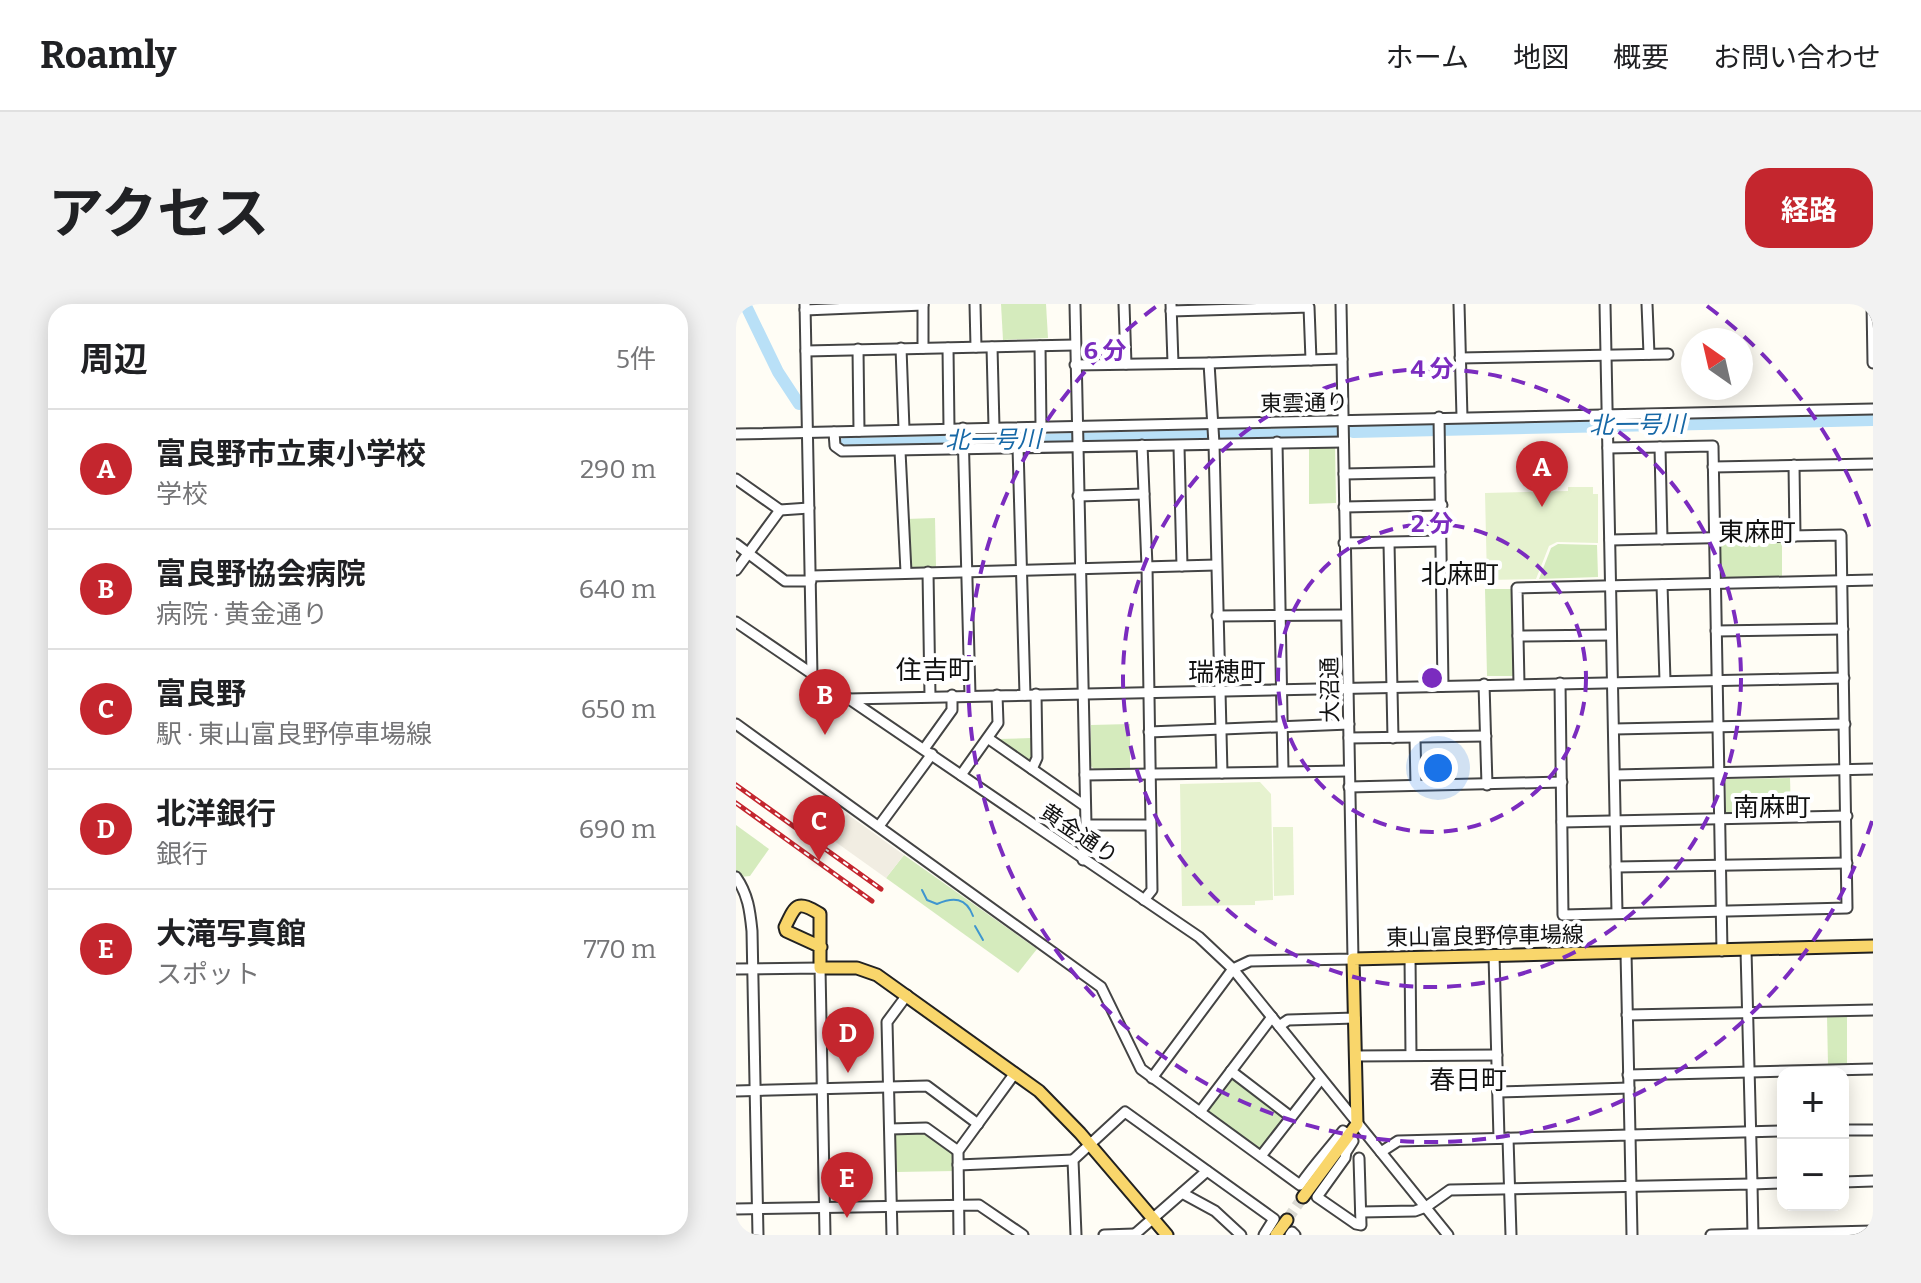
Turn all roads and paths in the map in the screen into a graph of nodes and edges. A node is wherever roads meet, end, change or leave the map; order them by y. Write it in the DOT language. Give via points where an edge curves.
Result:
graph roads {
  1 [pos="975,304"];
  2 [pos="1075,304"];
  3 [pos="1124,304"];
  4 [pos="1341,304"];
  5 [pos="1459,304"];
  6 [pos="1605,304"];
  7 [pos="1647,304"];
  8 [pos="1872,304"];
  9 [pos="923,305"];
  10 [pos="805,307"];
  11 [pos="1171,307"];
  12 [pos="1075,345"];
  13 [pos="1040,346"];
  14 [pos="976,347"];
  15 [pos="992,347"];
  16 [pos="901,348"];
  17 [pos="923,348"];
  18 [pos="948,348"];
  19 [pos="858,349"];
  20 [pos="806,351"];
  21 [pos="1649,354"];
  22 [pos="1668,354"];
  23 [pos="1605,355"];
  24 [pos="1460,358"];
  25 [pos="1342,359"];
  26 [pos="1311,360"];
  27 [pos="1173,363"];
  28 [pos="1209,363"];
  29 [pos="1873,363"];
  30 [pos="1126,364"];
  31 [pos="1075,365"];
  32 [pos="1873,409"];
  33 [pos="1462,417"];
  34 [pos="1343,420"];
  35 [pos="1607,422"];
  36 [pos="1041,426"];
  37 [pos="1439,426"];
  38 [pos="994,427"];
  39 [pos="949,428"];
  40 [pos="904,429"];
  41 [pos="859,431"];
  42 [pos="808,432"];
  43 [pos="834,432"];
  44 [pos="736,434"];
  45 [pos="1213,434"];
  46 [pos="1076,437"];
  47 [pos="963,440"];
  48 [pos="1277,442"];
  49 [pos="1343,442"];
  50 [pos="1142,445"];
  51 [pos="1018,447"];
  52 [pos="1179,447"];
  53 [pos="1660,447"];
  54 [pos="1608,448"];
  55 [pos="900,451"];
  56 [pos="1873,464"];
  57 [pos="1794,465"];
  58 [pos="1713,467"];
  59 [pos="1440,472"];
  60 [pos="1344,474"];
  61 [pos="736,479"];
  62 [pos="1144,494"];
  63 [pos="1078,496"];
  64 [pos="1442,505"];
  65 [pos="1344,507"];
  66 [pos="809,508"];
  67 [pos="780,510"];
  68 [pos="1795,536"];
  69 [pos="1714,538"];
  70 [pos="1662,539"];
  71 [pos="1610,540"];
  72 [pos="1440,541"];
  73 [pos="1344,543"];
  74 [pos="1389,543"];
  75 [pos="736,544"];
  76 [pos="748,553"];
  77 [pos="1216,565"];
  78 [pos="1147,566"];
  79 [pos="1182,566"];
  80 [pos="1081,568"];
  81 [pos="1022,569"];
  82 [pos="736,570"];
  83 [pos="967,571"];
  84 [pos="906,572"];
  85 [pos="928,572"];
  86 [pos="811,578"];
  87 [pos="1873,580"];
  88 [pos="1842,581"];
  89 [pos="1715,584"];
  90 [pos="1662,585"];
  91 [pos="1611,586"];
  92 [pos="1345,615"];
  93 [pos="1217,616"];
  94 [pos="1280,616"];
  95 [pos="736,622"];
  96 [pos="1843,629"];
  97 [pos="1716,631"];
  98 [pos="1611,635"];
  99 [pos="1518,636"];
  100 [pos="812,676"];
  101 [pos="1844,678"];
  102 [pos="1716,680"];
  103 [pos="1665,681"];
  104 [pos="1560,683"];
  105 [pos="1612,683"];
  106 [pos="1484,684"];
  107 [pos="1519,684"];
  108 [pos="1443,686"];
  109 [pos="1348,687"];
  110 [pos="1393,687"];
  111 [pos="1282,689"];
  112 [pos="1218,690"];
  113 [pos="1149,692"];
  114 [pos="1036,694"];
  115 [pos="1081,694"];
  116 [pos="952,695"];
  117 [pos="970,695"];
  118 [pos="997,695"];
  119 [pos="1025,695"];
  120 [pos="930,696"];
  121 [pos="848,699"];
  122 [pos="736,724"];
  123 [pos="1349,724"];
  124 [pos="1845,724"];
  125 [pos="1718,727"];
  126 [pos="1282,728"];
  127 [pos="1614,729"];
  128 [pos="1220,731"];
  129 [pos="1149,732"];
  130 [pos="1486,736"];
  131 [pos="1349,738"];
  132 [pos="1393,738"];
  133 [pos="1415,738"];
  134 [pos="989,739"];
  135 [pos="928,752"];
  136 [pos="1032,769"];
  137 [pos="1845,769"];
  138 [pos="1873,769"];
  139 [pos="1283,770"];
  140 [pos="1349,771"];
  141 [pos="1719,772"];
  142 [pos="1150,773"];
  143 [pos="1222,773"];
  144 [pos="961,775"];
  145 [pos="1085,775"];
  146 [pos="1615,775"];
  147 [pos="1562,782"];
  148 [pos="1416,785"];
  149 [pos="1487,785"];
  150 [pos="1349,787"];
  151 [pos="1085,806"];
  152 [pos="1847,816"];
  153 [pos="1719,819"];
  154 [pos="1562,822"];
  155 [pos="1616,822"];
  156 [pos="1086,825"];
  157 [pos="1150,825"];
  158 [pos="879,826"];
  159 [pos="1083,860"];
  160 [pos="1847,863"];
  161 [pos="1720,865"];
  162 [pos="1616,867"];
  163 [pos="736,877"];
  164 [pos="1144,900"];
  165 [pos="736,905"];
  166 [pos="750,905"];
  167 [pos="1721,912"];
  168 [pos="1617,913"];
  169 [pos="1873,946"];
  170 [pos="821,947"];
  171 [pos="1746,950"];
  172 [pos="1722,951"];
  173 [pos="1626,953"];
  174 [pos="1494,955"];
  175 [pos="1410,957"];
  176 [pos="1353,959"];
  177 [pos="752,968"];
  178 [pos="820,968"];
  179 [pos="736,969"];
  180 [pos="1233,969"];
  181 [pos="907,995"];
  182 [pos="1873,1010"];
  183 [pos="1748,1013"];
  184 [pos="1627,1015"];
  185 [pos="1355,1018"];
  186 [pos="1275,1022"];
  187 [pos="1411,1055"];
  188 [pos="1497,1055"];
  189 [pos="1356,1056"];
  190 [pos="1873,1069"];
  191 [pos="1231,1071"];
  192 [pos="1015,1073"];
  193 [pos="1749,1073"];
  194 [pos="1628,1075"];
  195 [pos="1152,1078"];
  196 [pos="1321,1079"];
  197 [pos="889,1087"];
  198 [pos="822,1088"];
  199 [pos="1629,1088"];
  200 [pos="755,1090"];
  201 [pos="736,1091"];
  202 [pos="1498,1092"];
  203 [pos="1200,1112"];
  204 [pos="1291,1117"];
  205 [pos="978,1124"];
  206 [pos="1357,1124"];
  207 [pos="890,1129"];
  208 [pos="1849,1130"];
  209 [pos="1873,1130"];
  210 [pos="1777,1131"];
  211 [pos="1750,1132"];
  212 [pos="1349,1135"];
  213 [pos="1630,1135"];
  214 [pos="1504,1138"];
  215 [pos="1090,1144"];
  216 [pos="958,1151"];
  217 [pos="1381,1152"];
  218 [pos="1261,1156"];
  219 [pos="1359,1158"];
  220 [pos="1073,1160"];
  221 [pos="958,1165"];
  222 [pos="1207,1171"];
  223 [pos="1873,1181"];
  224 [pos="1849,1182"];
  225 [pos="1777,1183"];
  226 [pos="1752,1184"];
  227 [pos="1631,1186"];
  228 [pos="1509,1188"];
  229 [pos="1182,1193"];
  230 [pos="1303,1197"];
  231 [pos="959,1204"];
  232 [pos="891,1206"];
  233 [pos="1426,1207"];
  234 [pos="825,1208"];
  235 [pos="736,1209"];
  236 [pos="758,1209"];
  237 [pos="1361,1212"];
  238 [pos="1153,1219"];
  239 [pos="1287,1220"];
  240 [pos="1873,1231"];
  241 [pos="1134,1234"];
  242 [pos="758,1235"];
  243 [pos="825,1235"];
  244 [pos="892,1235"];
  245 [pos="959,1235"];
  246 [pos="1020,1235"];
  247 [pos="1076,1235"];
  248 [pos="1104,1235"];
  249 [pos="1167,1235"];
  250 [pos="1241,1235"];
  251 [pos="1264,1235"];
  252 [pos="1276,1235"];
  253 [pos="1448,1235"];
  254 [pos="1511,1235"];
  255 [pos="1632,1235"];
  256 [pos="1711,1235"];
  257 [pos="1753,1235"];
  1 -- 14 [label="street"];
  2 -- 12 [label="street"];
  3 -- 30 [label="street"];
  4 -- 25 [label="street, 大沼通"];
  5 -- 24 [label="street"];
  6 -- 23 [label="street"];
  7 -- 21 [label="street"];
  8 -- 29 [label="street"];
  9 -- 10 [label="street"];
  9 -- 17 [label="street"];
  10 -- 20 [label="street"];
  11 -- 26 [label="street" via="1309,307"];
  11 -- 27 [label="street"];
  12 -- 13 [label="street"];
  12 -- 31 [label="street"];
  13 -- 15 [label="street"];
  13 -- 36 [label="street"];
  14 -- 15 [label="street"];
  14 -- 18 [label="street"];
  15 -- 38 [label="street"];
  16 -- 17 [label="street"];
  16 -- 19 [label="street"];
  16 -- 40 [label="street"];
  17 -- 18 [label="street"];
  18 -- 39 [label="street"];
  19 -- 20 [label="street"];
  19 -- 41 [label="street"];
  20 -- 42 [label="street"];
  21 -- 22 [label="street"];
  21 -- 23 [label="street"];
  23 -- 24 [label="street"];
  23 -- 35 [label="street"];
  24 -- 33 [label="street"];
  25 -- 26 [label="street"];
  25 -- 34 [label="street, 大沼通"];
  26 -- 28 [label="street"];
  27 -- 28 [label="street"];
  27 -- 30 [label="street"];
  28 -- 45 [label="street"];
  30 -- 31 [label="street"];
  31 -- 46 [label="street"];
  32 -- 35 [label="street, 東雲通り"];
  33 -- 35 [label="street, 東雲通り"];
  33 -- 37 [label="street, 東雲通り"];
  34 -- 37 [label="street, 東雲通り"];
  34 -- 45 [label="street, 東雲通り"];
  34 -- 49 [label="street, 大沼通"];
  35 -- 54 [label="street"];
  36 -- 38 [label="street, 東雲通り"];
  36 -- 46 [label="street, 東雲通り"];
  37 -- 59 [label="street"];
  38 -- 47 [label="street, 東雲通り"];
  39 -- 40 [label="street, 東雲通り"];
  39 -- 47 [label="street, 東雲通り"];
  40 -- 41 [label="street, 東雲通り"];
  41 -- 43 [label="street, 東雲通り"];
  42 -- 43 [label="street, 東雲通り"];
  42 -- 44 [label="street, 東雲通り"];
  42 -- 66 [label="street"];
  43 -- 55 [label="street" via="835,446 842,451"];
  45 -- 46 [label="street, 東雲通り"];
  45 -- 48 [label="street"];
  45 -- 50 [label="street"];
  45 -- 77 [label="street"];
  46 -- 50 [label="street"];
  46 -- 51 [label="street"];
  46 -- 63 [label="street"];
  47 -- 51 [label="street"];
  47 -- 55 [label="street"];
  47 -- 83 [label="street"];
  48 -- 49 [label="street"];
  48 -- 94 [label="street"];
  49 -- 60 [label="street, 大沼通"];
  50 -- 62 [label="street"];
  51 -- 81 [label="street"];
  52 -- 79 [label="street"];
  53 -- 54 [label="street"];
  53 -- 58 [label="street" via="1713,446"];
  53 -- 70 [label="street"];
  54 -- 71 [label="street"];
  55 -- 84 [label="street"];
  56 -- 57 [label="street"];
  57 -- 58 [label="street"];
  57 -- 68 [label="street"];
  58 -- 69 [label="street"];
  59 -- 60 [label="street"];
  59 -- 64 [label="street"];
  60 -- 65 [label="street, 大沼通"];
  61 -- 67 [label="street"];
  62 -- 63 [label="street"];
  62 -- 78 [label="street"];
  63 -- 80 [label="street"];
  64 -- 65 [label="street"];
  64 -- 72 [label="street"];
  65 -- 73 [label="street, 大沼通"];
  66 -- 67 [label="street"];
  66 -- 86 [label="street"];
  67 -- 76 [label="street"];
  68 -- 69 [label="street"];
  68 -- 88 [label="street" via="1841,535"];
  69 -- 70 [label="street"];
  69 -- 89 [label="street"];
  70 -- 71 [label="street"];
  71 -- 91 [label="street"];
  72 -- 74 [label="street"];
  72 -- 108 [label="street"];
  73 -- 74 [label="street"];
  73 -- 92 [label="street, 大沼通"];
  74 -- 110 [label="street"];
  75 -- 76 [label="street"];
  76 -- 82 [label="street"];
  76 -- 86 [label="street" via="785,581"];
  77 -- 79 [label="street"];
  77 -- 93 [label="street"];
  78 -- 79 [label="street"];
  78 -- 80 [label="street"];
  78 -- 113 [label="street"];
  80 -- 81 [label="street"];
  80 -- 115 [label="street"];
  81 -- 83 [label="street"];
  81 -- 119 [label="street"];
  83 -- 85 [label="street"];
  83 -- 117 [label="street"];
  84 -- 85 [label="street"];
  84 -- 86 [label="street"];
  85 -- 120 [label="street"];
  86 -- 100 [label="street"];
  87 -- 88 [label="street"];
  88 -- 89 [label="street"];
  88 -- 96 [label="street"];
  89 -- 90 [label="street"];
  89 -- 97 [label="street"];
  90 -- 91 [label="street"];
  90 -- 103 [label="street"];
  91 -- 98 [label="street"];
  91 -- 99 [label="street" via="1517,588"];
  92 -- 94 [label="street"];
  92 -- 109 [label="street, 大沼通"];
  93 -- 94 [label="street"];
  93 -- 112 [label="street"];
  94 -- 111 [label="street"];
  95 -- 100 [label="street, 黄金通り"];
  96 -- 97 [label="street"];
  96 -- 101 [label="street"];
  97 -- 102 [label="street"];
  98 -- 99 [label="street"];
  98 -- 105 [label="street"];
  99 -- 107 [label="street"];
  100 -- 121 [label="street, 黄金通り"];
  101 -- 102 [label="street"];
  101 -- 124 [label="street"];
  102 -- 103 [label="street"];
  102 -- 125 [label="street"];
  103 -- 105 [label="street"];
  104 -- 105 [label="street"];
  104 -- 107 [label="street"];
  104 -- 147 [label="street"];
  105 -- 127 [label="street"];
  106 -- 107 [label="street"];
  106 -- 108 [label="street"];
  106 -- 130 [label="street"];
  108 -- 110 [label="street"];
  109 -- 110 [label="street"];
  109 -- 111 [label="street"];
  109 -- 123 [label="street, 大沼通"];
  110 -- 132 [label="street"];
  111 -- 112 [label="street"];
  111 -- 126 [label="street"];
  112 -- 113 [label="street"];
  112 -- 128 [label="street"];
  113 -- 115 [label="street"];
  113 -- 129 [label="street"];
  114 -- 115 [label="street"];
  114 -- 119 [label="street"];
  114 -- 136 [label="street" via="1037,758"];
  115 -- 145 [label="street"];
  116 -- 117 [label="street"];
  116 -- 120 [label="street"];
  116 -- 135 [label="street" via="952,710"];
  117 -- 118 [label="street"];
  118 -- 119 [label="street"];
  118 -- 134 [label="street" via="998,723"];
  120 -- 121 [label="street"];
  121 -- 135 [label="street, 黄金通り"];
  122 -- 158 [label="street"];
  123 -- 126 [label="street"];
  123 -- 131 [label="street, 大沼通"];
  124 -- 125 [label="street"];
  124 -- 137 [label="street"];
  125 -- 127 [label="street"];
  125 -- 141 [label="street"];
  126 -- 128 [label="street"];
  126 -- 139 [label="street"];
  127 -- 146 [label="street"];
  128 -- 129 [label="street"];
  128 -- 143 [label="street"];
  129 -- 142 [label="street"];
  130 -- 133 [label="street"];
  130 -- 149 [label="street"];
  131 -- 132 [label="street"];
  131 -- 140 [label="street, 大沼通"];
  132 -- 133 [label="street"];
  133 -- 148 [label="street"];
  134 -- 136 [label="street"];
  134 -- 144 [label="street"];
  135 -- 144 [label="street, 黄金通り"];
  135 -- 158 [label="street"];
  136 -- 151 [label="street"];
  137 -- 138 [label="street"];
  137 -- 141 [label="street"];
  137 -- 152 [label="street"];
  139 -- 140 [label="street"];
  139 -- 143 [label="street"];
  140 -- 150 [label="street, 大沼通"];
  141 -- 146 [label="street"];
  141 -- 153 [label="street"];
  142 -- 143 [label="street"];
  142 -- 145 [label="street"];
  142 -- 157 [label="street"];
  144 -- 159 [label="street, 黄金通り"];
  145 -- 151 [label="street"];
  146 -- 155 [label="street"];
  147 -- 149 [label="street"];
  147 -- 154 [label="street"];
  148 -- 149 [label="street"];
  148 -- 150 [label="street"];
  150 -- 176 [label="street, 大沼通"];
  151 -- 156 [label="street"];
  152 -- 153 [label="street"];
  152 -- 160 [label="street"];
  153 -- 155 [label="street"];
  153 -- 161 [label="street"];
  154 -- 155 [label="street"];
  154 -- 168 [label="street" via="1563,915"];
  155 -- 162 [label="street"];
  156 -- 157 [label="street"];
  156 -- 159 [label="street"];
  157 -- 164 [label="street" via="1152,890"];
  158 -- 195 [label="street" via="1101,987 1141,1069"];
  159 -- 164 [label="street, 黄金通り"];
  160 -- 161 [label="street"];
  160 -- 167 [label="street" via="1847,908"];
  161 -- 162 [label="street"];
  161 -- 167 [label="street"];
  162 -- 168 [label="street"];
  163 -- 166 [label="street"];
  164 -- 180 [label="street, 黄金通り" via="1199,937"];
  165 -- 166 [label="street"];
  166 -- 177 [label="street"];
  167 -- 168 [label="street"];
  167 -- 172 [label="street"];
  169 -- 171 [label="main road, 東山富良野停車場線"];
  170 -- 178 [label="main road"];
  171 -- 172 [label="main road, 東山富良野停車場線"];
  171 -- 183 [label="street"];
  172 -- 173 [label="main road, 東山富良野停車場線"];
  173 -- 174 [label="main road, 東山富良野停車場線"];
  173 -- 184 [label="street"];
  174 -- 175 [label="main road, 東山富良野停車場線"];
  174 -- 188 [label="street"];
  175 -- 176 [label="main road, 東山富良野停車場線"];
  175 -- 187 [label="street"];
  176 -- 180 [label="street" via="1250,961"];
  176 -- 185 [label="main road"];
  177 -- 178 [label="street"];
  177 -- 179 [label="street"];
  177 -- 200 [label="street"];
  178 -- 181 [label="main road" via="866,970"];
  178 -- 198 [label="street"];
  180 -- 186 [label="street, 黄金通り"];
  180 -- 195 [label="street"];
  181 -- 192 [label="main road"];
  181 -- 197 [label="street" via="887,1022"];
  182 -- 183 [label="street"];
  183 -- 184 [label="street"];
  183 -- 193 [label="street"];
  184 -- 194 [label="street"];
  185 -- 186 [label="street"];
  185 -- 189 [label="main road"];
  186 -- 191 [label="street"];
  186 -- 196 [label="street, 黄金通り"];
  187 -- 188 [label="street"];
  187 -- 189 [label="street"];
  188 -- 202 [label="street"];
  189 -- 206 [label="main road"];
  190 -- 193 [label="street"];
  191 -- 203 [label="street"];
  191 -- 204 [label="street"];
  192 -- 205 [label="street"];
  192 -- 215 [label="main road" via="1058,1108"];
  193 -- 194 [label="street"];
  193 -- 211 [label="street"];
  194 -- 199 [label="street"];
  195 -- 203 [label="street"];
  196 -- 204 [label="street"];
  196 -- 206 [label="street, 黄金通り"];
  197 -- 198 [label="street"];
  197 -- 205 [label="street" via="927,1086"];
  197 -- 207 [label="street"];
  198 -- 200 [label="street"];
  198 -- 234 [label="street"];
  199 -- 202 [label="street"];
  199 -- 213 [label="street"];
  200 -- 201 [label="street"];
  200 -- 236 [label="street"];
  202 -- 214 [label="street"];
  203 -- 218 [label="street"];
  204 -- 218 [label="street"];
  205 -- 216 [label="street"];
  206 -- 212 [label="main road"];
  206 -- 217 [label="street, 黄金通り"];
  207 -- 216 [label="street" via="926,1128"];
  207 -- 232 [label="street"];
  208 -- 209 [label="street"];
  210 -- 211 [label="street"];
  211 -- 213 [label="street"];
  211 -- 226 [label="street"];
  212 -- 218 [label="street" via="1343,1131 1300,1185"];
  212 -- 230 [label="main road"];
  212 -- 237 [label="street" via="1353,1141 1345,1158 1317,1197 1361,1225"];
  213 -- 214 [label="street"];
  213 -- 227 [label="street"];
  214 -- 217 [label="street" via="1398,1141"];
  214 -- 228 [label="street"];
  215 -- 220 [label="street"];
  215 -- 222 [label="street" via="1125,1112"];
  215 -- 238 [label="main road"];
  216 -- 221 [label="street"];
  217 -- 233 [label="street, 黄金通り"];
  219 -- 237 [label="street"];
  220 -- 221 [label="street"];
  220 -- 247 [label="street"];
  221 -- 231 [label="street"];
  222 -- 229 [label="street"];
  222 -- 251 [label="street" via="1274,1219"];
  223 -- 224 [label="street"];
  225 -- 226 [label="street"];
  226 -- 227 [label="street"];
  226 -- 257 [label="street"];
  227 -- 228 [label="street"];
  227 -- 255 [label="street"];
  228 -- 233 [label="street" via="1450,1190"];
  228 -- 254 [label="street"];
  229 -- 238 [label="street"];
  229 -- 250 [label="street" via="1215,1211"];
  231 -- 232 [label="street"];
  231 -- 245 [label="street"];
  231 -- 246 [label="street" via="986,1208"];
  232 -- 234 [label="street"];
  232 -- 244 [label="street"];
  233 -- 237 [label="street"];
  233 -- 253 [label="street, 黄金通り"];
  234 -- 236 [label="street"];
  234 -- 243 [label="street"];
  235 -- 236 [label="street"];
  236 -- 242 [label="street"];
  238 -- 241 [label="street"];
  238 -- 249 [label="main road"];
  239 -- 252 [label="main road"];
  240 -- 257 [label="street"];
  241 -- 248 [label="street"];
  256 -- 257 [label="street"];
}
